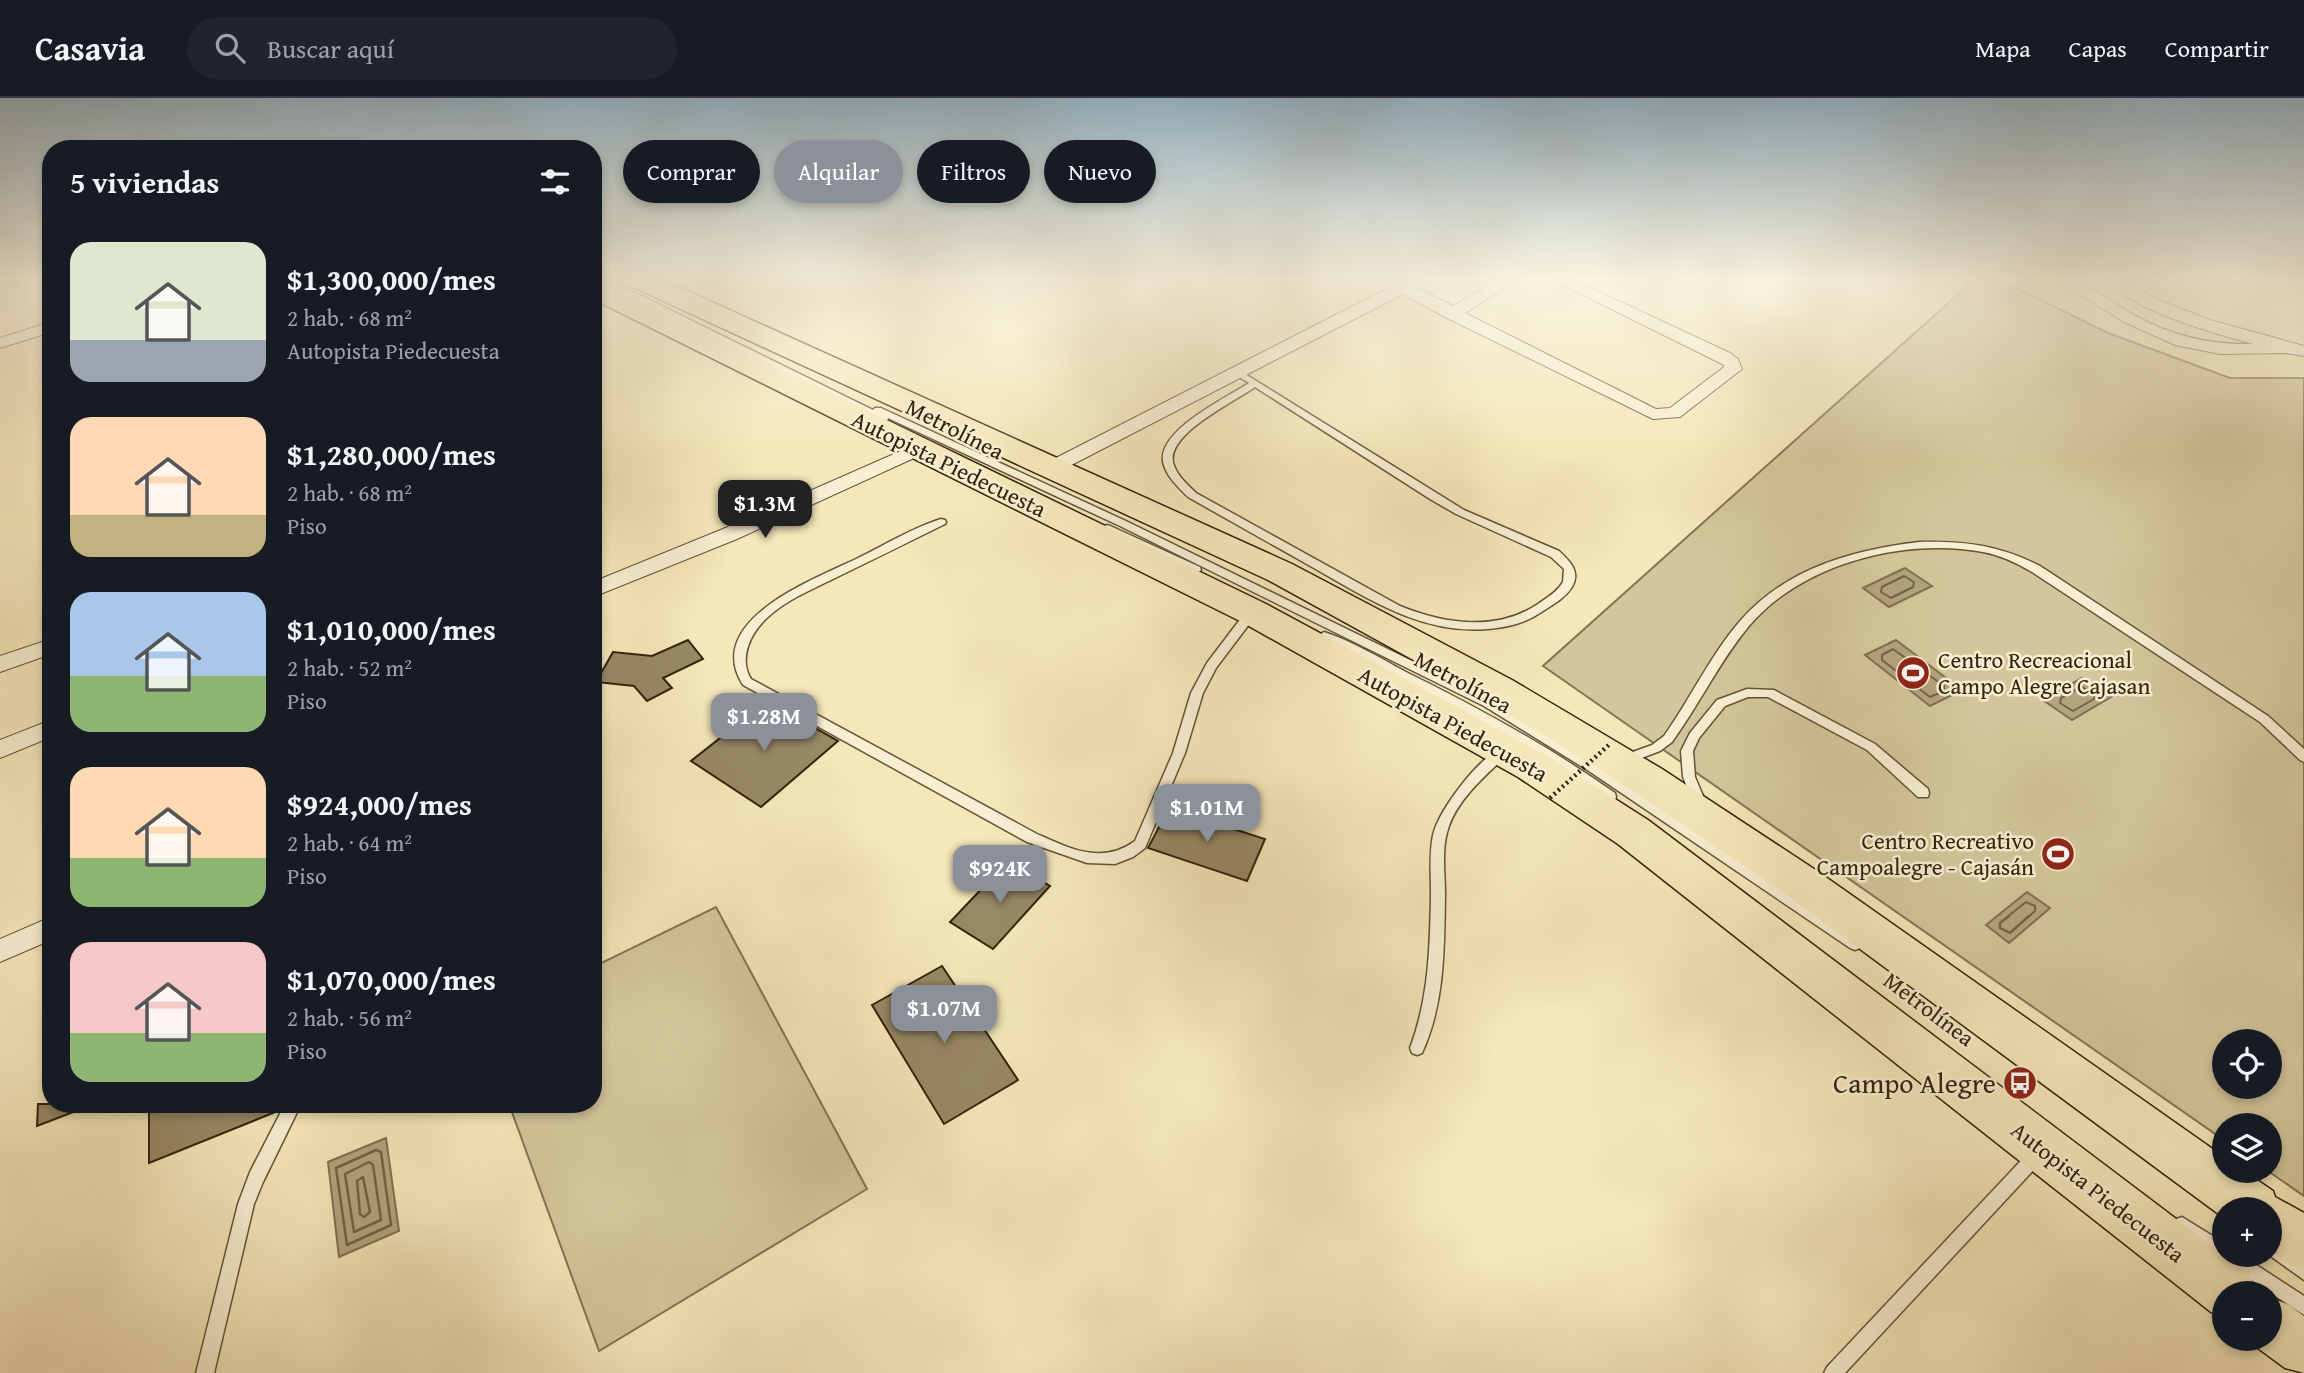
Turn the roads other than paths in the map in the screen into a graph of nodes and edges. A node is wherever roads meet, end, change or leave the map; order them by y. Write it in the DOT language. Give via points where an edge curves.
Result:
graph roads {
  1 [pos="697,340"];
  2 [pos="724,340"];
  3 [pos="733,340"];
  4 [pos="770,340"];
  5 [pos="1298,340"];
  6 [pos="1503,340"];
  7 [pos="1687,340"];
  8 [pos="2175,340"];
  9 [pos="2261,340"];
  10 [pos="2285,348"];
  11 [pos="2304,351"];
  12 [pos="1237,372"];
  13 [pos="1254,384"];
  14 [pos="919,449"];
  15 [pos="1051,468"];
  16 [pos="941,522"];
  17 [pos="602,586"];
  18 [pos="1252,612"];
  19 [pos="42,649"];
  20 [pos="0,664"];
  21 [pos="42,732"];
  22 [pos="0,749"];
  23 [pos="1505,750"];
  24 [pos="1615,752"];
  25 [pos="2304,757"];
  26 [pos="1923,793"];
  27 [pos="1621,806"];
  28 [pos="1704,817"];
  29 [pos="42,932"];
  30 [pos="0,951"];
  31 [pos="1870,954"];
  32 [pos="1417,1048"];
  33 [pos="288,1113"];
  34 [pos="2043,1149"];
  35 [pos="2238,1197"];
  36 [pos="2169,1216"];
  37 [pos="2282,1228"];
  38 [pos="2304,1244"];
  39 [pos="2212,1245"];
  40 [pos="2282,1255"];
  41 [pos="2246,1267"];
  42 [pos="2304,1272"];
  43 [pos="2214,1281"];
  44 [pos="2304,1306"];
  45 [pos="2282,1333"];
  46 [pos="2304,1349"];
  47 [pos="205,1373"];
  48 [pos="1833,1373"];
  1 -- 14 [label="highway, Autopista Piedecuesta"];
  2 -- 27 [label="lane, Metrolínea" via="1476,712 1589,781"];
  3 -- 31 [label="lane, Metrolínea" via="1124,524 1488,704 1593,768"];
  4 -- 15 [label="highway, Autopista Piedecuesta"];
  5 -- 12 [label="street"];
  6 -- 7 [label="street" via="1653,414 1674,413 1732,369 1724,357"];
  8 -- 10 [label="street" via="2236,351"];
  9 -- 10 [label="street"];
  10 -- 11 [label="street"];
  12 -- 13 [label="lane"];
  12 -- 15 [label="street"];
  13 -- 13 [label="lane" via="1173,440 1170,472 1192,495 1396,609 1432,622 1476,626 1512,622 1562,594 1570,571 1555,554 1460,512"];
  14 -- 17 [label="street"];
  14 -- 18 [label="highway, Autopista Piedecuesta"];
  15 -- 24 [label="highway, Autopista Piedecuesta" via="1280,572"];
  16 -- 18 [label="lane" via="794,594 765,613 740,649 740,674 747,682 1008,825 1076,857 1116,858 1132,853 1140,844 1179,753 1197,693 1211,666"];
  18 -- 23 [label="highway, Autopista Piedecuesta"];
  19 -- 20 [label="street"];
  21 -- 22 [label="street"];
  23 -- 32 [label="lane" via="1453,807 1438,839 1436,982"];
  23 -- 34 [label="highway, Autopista Piedecuesta" via="1633,832"];
  24 -- 25 [label="lane" via="1644,754 1668,739 1745,623 1777,594 1857,555 1947,546 1982,548 2036,569 2264,719"];
  24 -- 28 [label="highway, Autopista Piedecuesta"];
  26 -- 28 [label="lane" via="1871,747 1770,693 1747,693 1721,704 1687,751 1689,777"];
  28 -- 35 [label="highway, Autopista Piedecuesta"];
  29 -- 30 [label="street"];
  33 -- 47 [label="lane" via="246,1204"];
  34 -- 43 [label="highway, Autopista Piedecuesta"];
  34 -- 48 [label="lane"];
  36 -- 39 [label="lane"];
  37 -- 38 [label="highway"];
  40 -- 42 [label="lane"];
  41 -- 44 [label="lane"];
  45 -- 46 [label="highway"];
}
